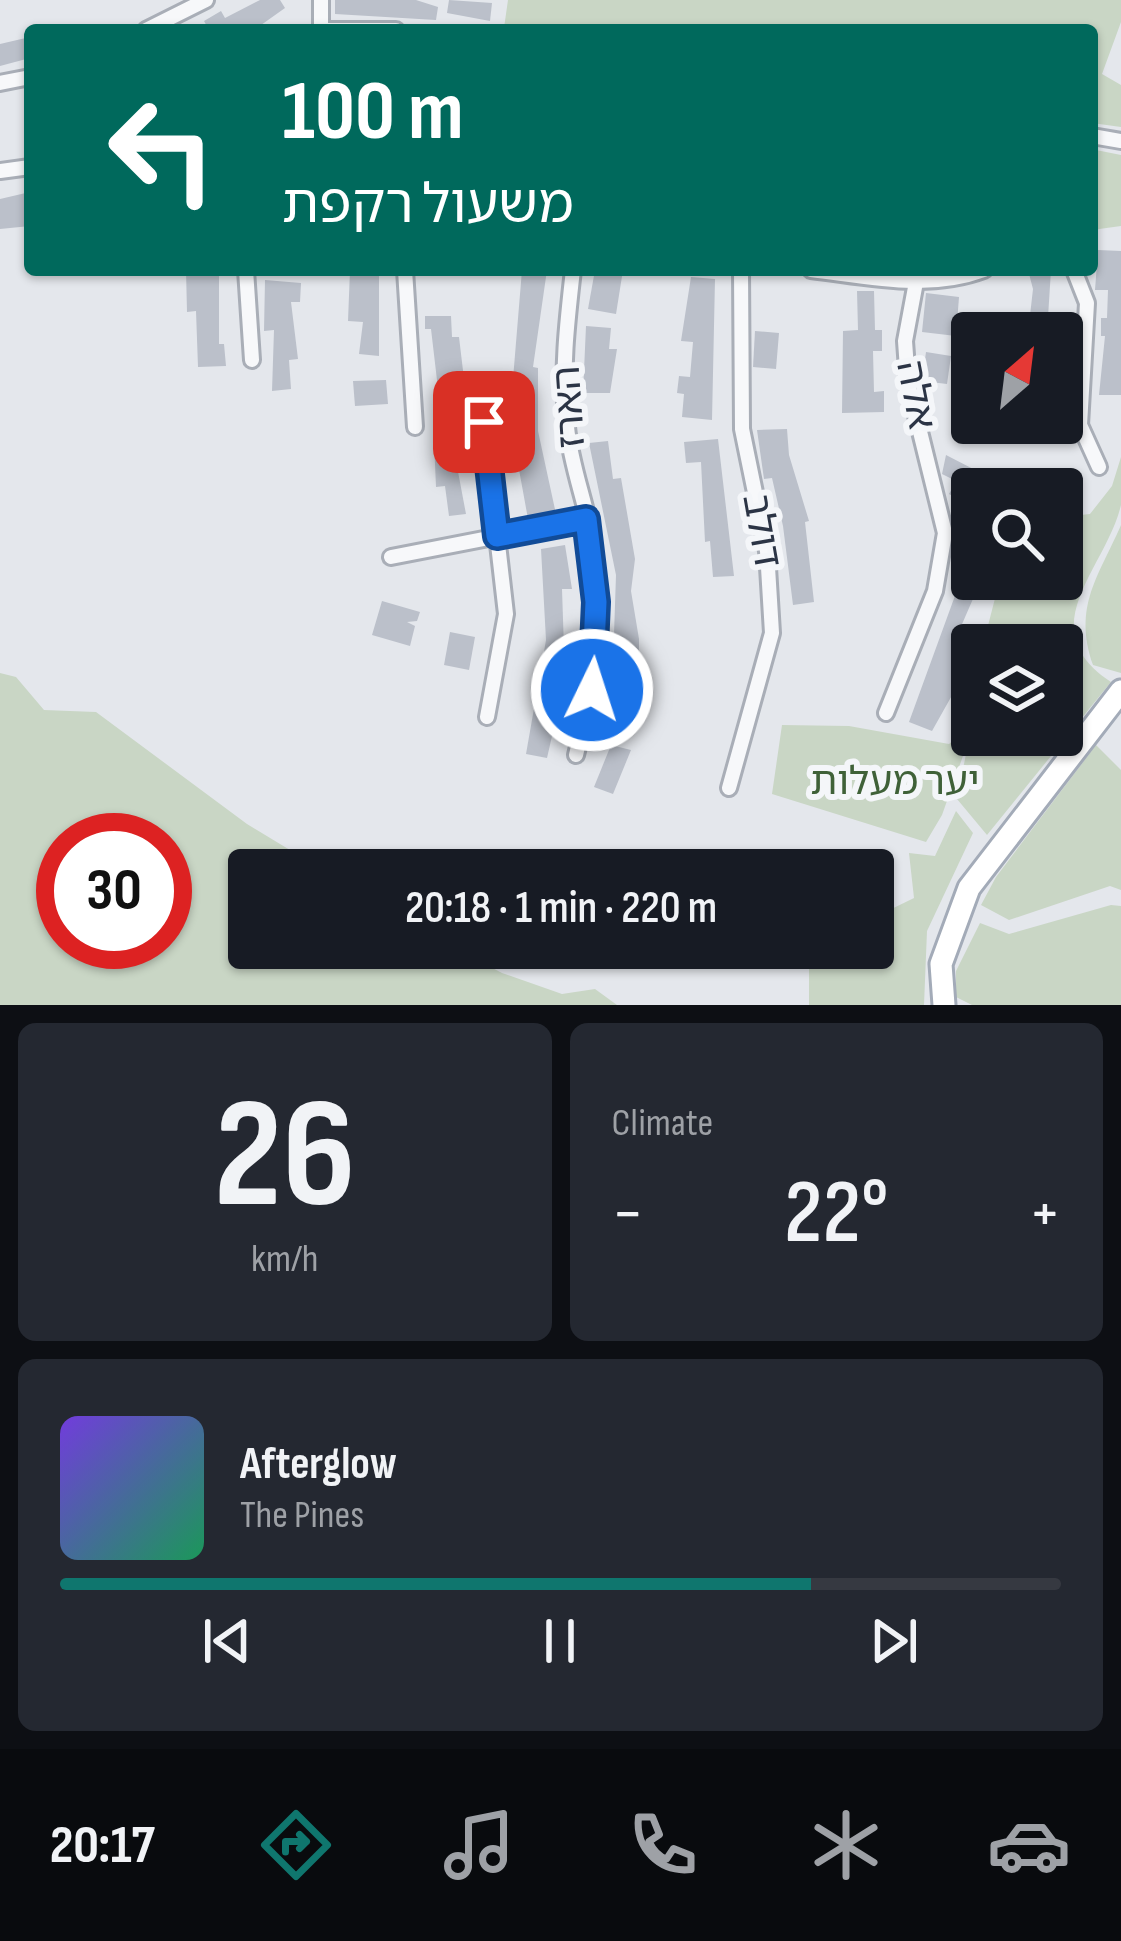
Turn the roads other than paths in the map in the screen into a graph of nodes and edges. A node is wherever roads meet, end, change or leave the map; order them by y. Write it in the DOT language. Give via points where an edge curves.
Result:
graph roads {
  1 [pos="206,0"];
  2 [pos="158,24"];
  3 [pos="246,276"];
  4 [pos="405,276"];
  5 [pos="572,276"];
  6 [pos="741,276"];
  7 [pos="864,276"];
  8 [pos="968,276"];
  9 [pos="1076,276"];
  10 [pos="916,282"];
  11 [pos="252,360"];
  12 [pos="484,422"];
  13 [pos="415,427"];
  14 [pos="1099,467"];
  15 [pos="586,519"];
  16 [pos="497,536"];
  17 [pos="391,556"];
  18 [pos="1121,691"];
  19 [pos="886,713"];
  20 [pos="487,717"];
  21 [pos="576,755"];
  22 [pos="729,788"];
  23 [pos="944,1005"];
  1 -- 2 [label="street"];
  3 -- 11 [label="street"];
  4 -- 13 [label="street"];
  5 -- 15 [label="street, הארז" via="563,379"];
  6 -- 22 [label="street, דולב" via="742,429 767,551 772,633"];
  7 -- 10 [label="street"];
  8 -- 10 [label="street"];
  9 -- 14 [label="street" via="1087,303 1080,425"];
  10 -- 19 [label="street, אלה" via="905,341 908,383 945,533 934,590"];
  12 -- 16 [label="street"];
  15 -- 16 [label="street"];
  15 -- 21 [label="street, הארז" via="596,641"];
  16 -- 17 [label="street"];
  16 -- 20 [label="street" via="506,614"];
  18 -- 23 [label="main road" via="969,888 940,964"];
}
